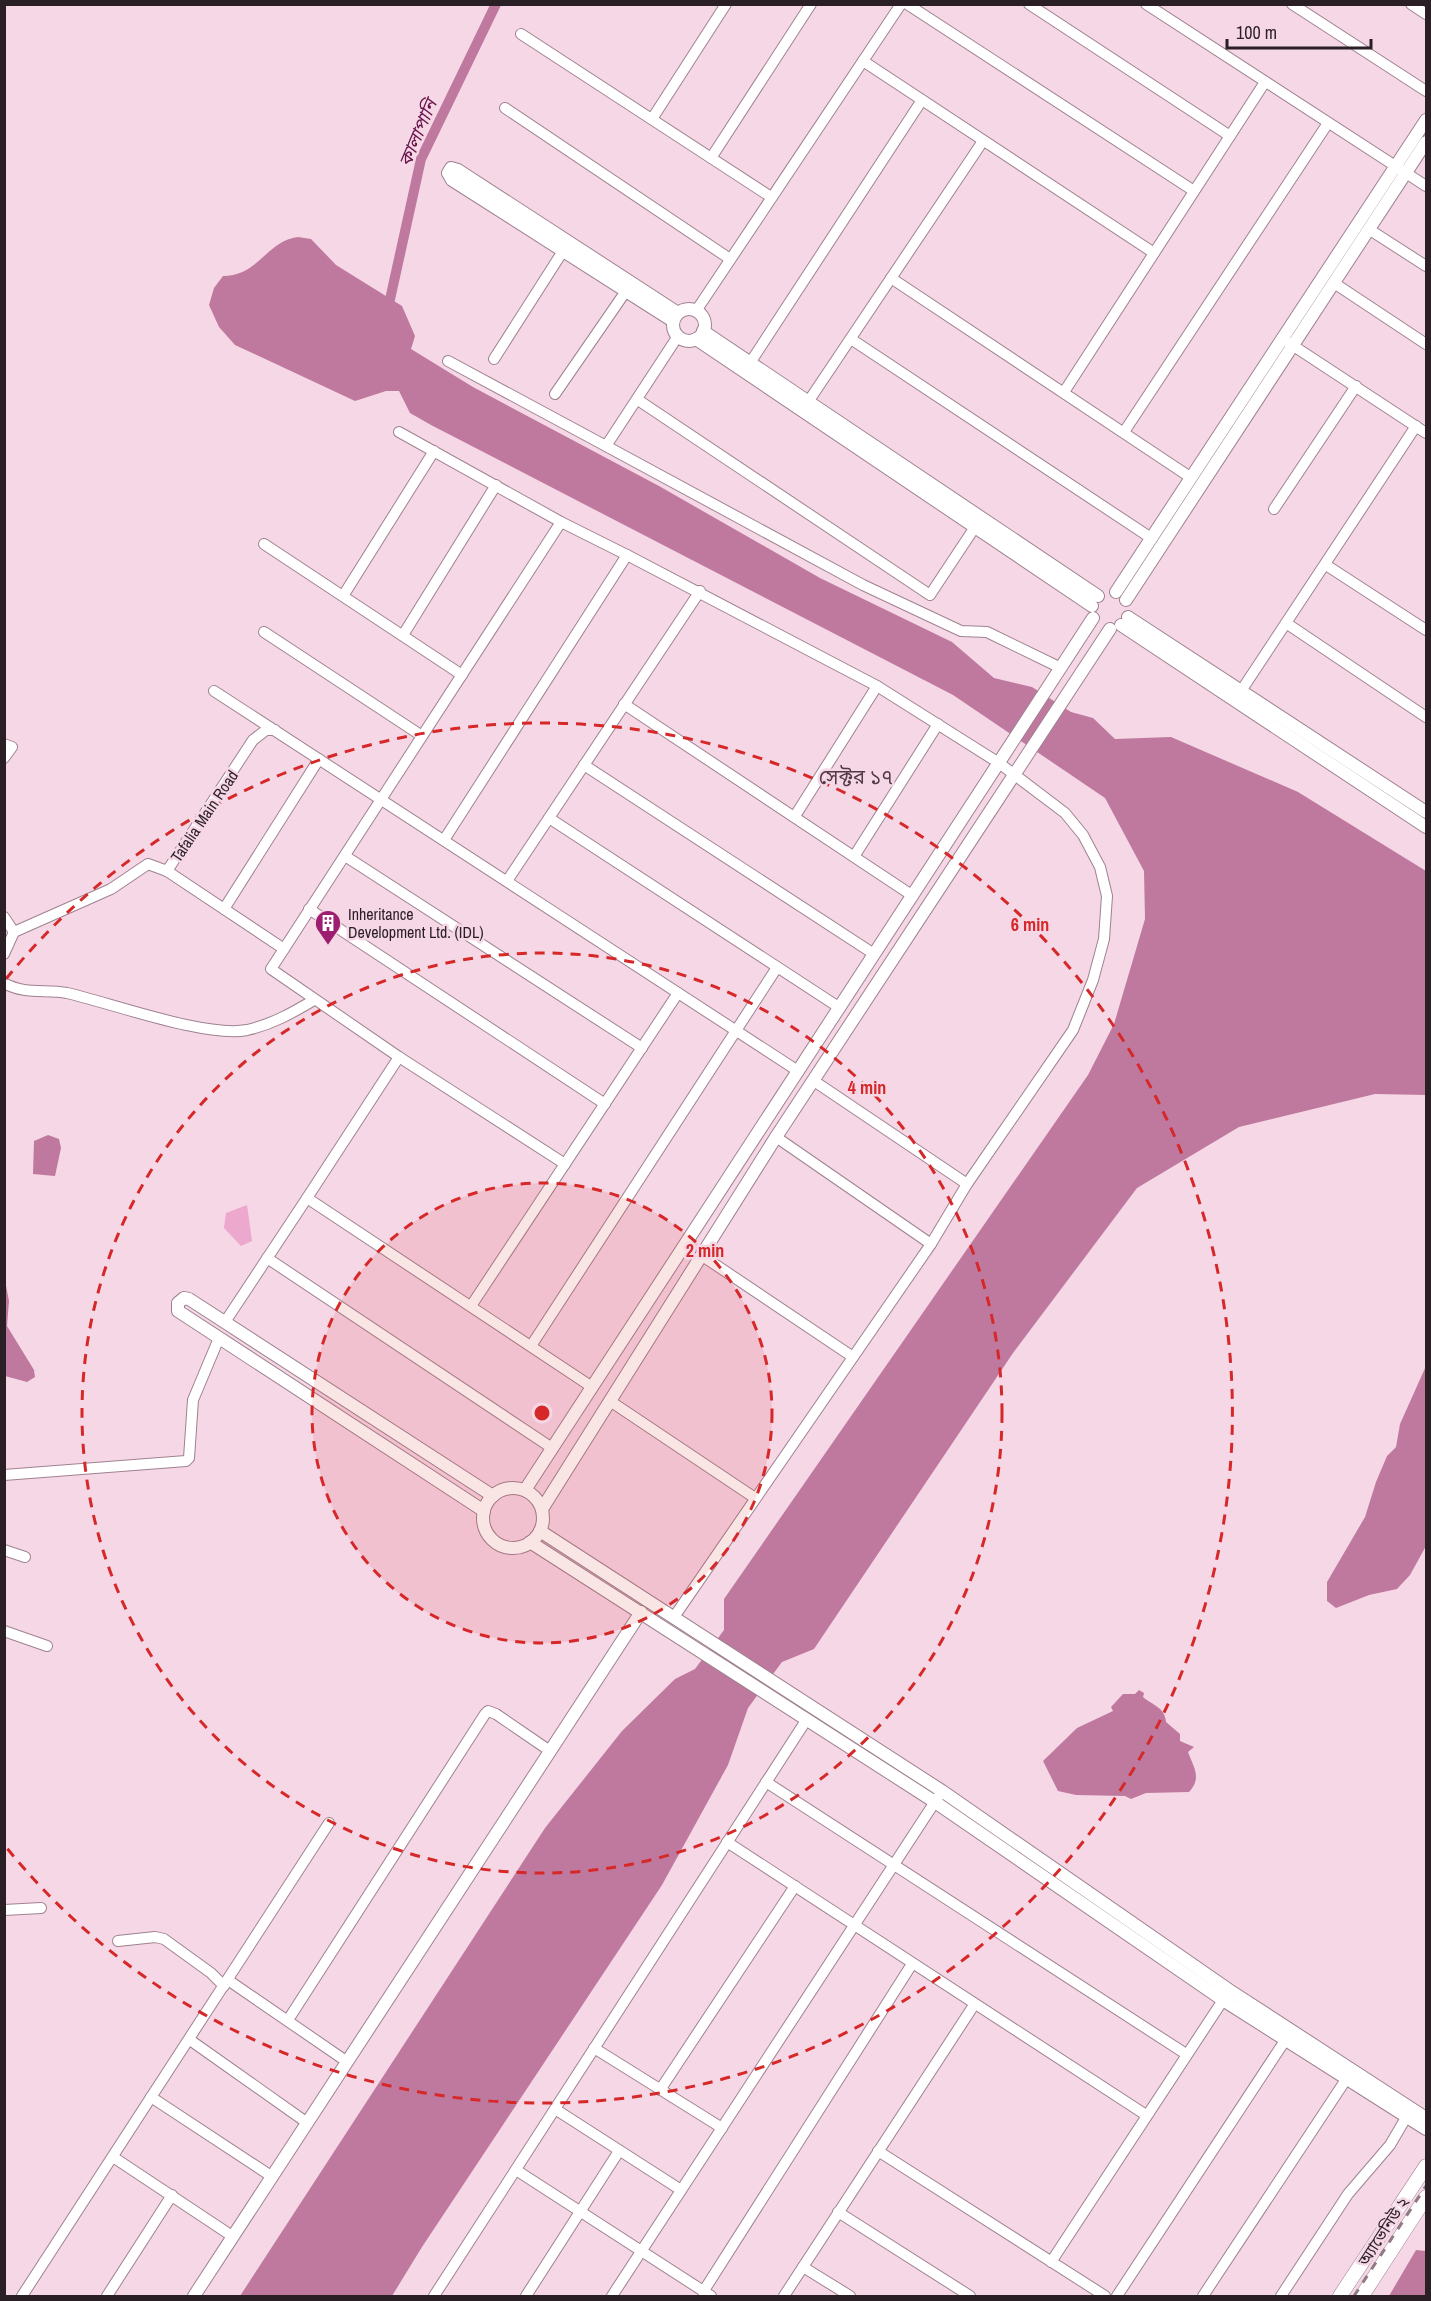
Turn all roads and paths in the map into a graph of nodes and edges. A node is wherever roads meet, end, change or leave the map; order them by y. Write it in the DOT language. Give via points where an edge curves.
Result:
graph roads {
  1 [pos="726,4"];
  2 [pos="811,4"];
  3 [pos="901,4"];
  4 [pos="907,4"];
  5 [pos="1029,4"];
  6 [pos="1146,4"];
  7 [pos="1292,4"];
  8 [pos="1411,4"];
  9 [pos="1426,14"];
  10 [pos="521,34"];
  11 [pos="862,62"];
  12 [pos="1265,82"];
  13 [pos="1426,91"];
  14 [pos="922,100"];
  15 [pos="505,108"];
  16 [pos="652,119"];
  17 [pos="1426,120"];
  18 [pos="1328,123"];
  19 [pos="1230,136"];
  20 [pos="983,141"];
  21 [pos="1426,142"];
  22 [pos="711,158"];
  23 [pos="1394,166"];
  24 [pos="1407,173"];
  25 [pos="1426,186"];
  26 [pos="1194,191"];
  27 [pos="771,197"];
  28 [pos="1370,230"];
  29 [pos="563,251"];
  30 [pos="1154,253"];
  31 [pos="730,259"];
  32 [pos="1426,266"];
  33 [pos="891,278"];
  34 [pos="1334,283"];
  35 [pos="626,291"];
  36 [pos="696,310"];
  37 [pos="675,317"];
  38 [pos="700,335"];
  39 [pos="678,336"];
  40 [pos="851,339"];
  41 [pos="1283,339"];
  42 [pos="1426,344"];
  43 [pos="1294,345"];
  44 [pos="494,358"];
  45 [pos="448,361"];
  46 [pos="750,363"];
  47 [pos="1356,386"];
  48 [pos="1064,392"];
  49 [pos="555,394"];
  50 [pos="638,400"];
  51 [pos="808,402"];
  52 [pos="1416,426"];
  53 [pos="399,432"];
  54 [pos="1124,432"];
  55 [pos="1426,433"];
  56 [pos="606,446"];
  57 [pos="434,451"];
  58 [pos="1190,477"];
  59 [pos="496,485"];
  60 [pos="1274,509"];
  61 [pos="561,522"];
  62 [pos="975,527"];
  63 [pos="1151,538"];
  64 [pos="264,544"];
  65 [pos="627,555"];
  66 [pos="1326,565"];
  67 [pos="700,591"];
  68 [pos="343,596"];
  69 [pos="1121,596"];
  70 [pos="1094,607"];
  71 [pos="1286,623"];
  72 [pos="1119,624"];
  73 [pos="1426,630"];
  74 [pos="264,632"];
  75 [pos="403,635"];
  76 [pos="1061,668"];
  77 [pos="462,675"];
  78 [pos="877,686"];
  79 [pos="214,691"];
  80 [pos="1241,691"];
  81 [pos="624,705"];
  82 [pos="1426,717"];
  83 [pos="938,723"];
  84 [pos="275,730"];
  85 [pos="423,736"];
  86 [pos="4,744"];
  87 [pos="4,758"];
  88 [pos="319,759"];
  89 [pos="1001,761"];
  90 [pos="584,765"];
  91 [pos="1015,771"];
  92 [pos="382,800"];
  93 [pos="1426,812"];
  94 [pos="795,816"];
  95 [pos="549,818"];
  96 [pos="1426,827"];
  97 [pos="444,840"];
  98 [pos="855,855"];
  99 [pos="345,856"];
  100 [pos="167,871"];
  101 [pos="507,881"];
  102 [pos="913,896"];
  103 [pos="224,909"];
  104 [pos="309,909"];
  105 [pos="4,917"];
  106 [pos="14,932"];
  107 [pos="284,949"];
  108 [pos="4,954"];
  109 [pos="874,954"];
  110 [pos="776,969"];
  111 [pos="4,983"];
  112 [pos="678,993"];
  113 [pos="314,1000"];
  114 [pos="840,1008"];
  115 [pos="737,1031"];
  116 [pos="642,1048"];
  117 [pos="399,1057"];
  118 [pos="798,1071"];
  119 [pos="814,1082"];
  120 [pos="605,1104"];
  121 [pos="776,1137"];
  122 [pos="565,1164"];
  123 [pos="967,1184"];
  124 [pos="307,1198"];
  125 [pos="931,1244"];
  126 [pos="701,1255"];
  127 [pos="267,1258"];
  128 [pos="471,1306"];
  129 [pos="225,1322"];
  130 [pos="219,1338"];
  131 [pos="531,1346"];
  132 [pos="853,1357"];
  133 [pos="592,1387"];
  134 [pos="610,1401"];
  135 [pos="552,1448"];
  136 [pos="4,1475"];
  137 [pos="525,1490"];
  138 [pos="493,1496"];
  139 [pos="755,1497"];
  140 [pos="542,1509"];
  141 [pos="484,1511"];
  142 [pos="540,1531"];
  143 [pos="530,1542"];
  144 [pos="4,1550"];
  145 [pos="25,1557"];
  146 [pos="641,1612"];
  147 [pos="674,1617"];
  148 [pos="4,1630"];
  149 [pos="47,1646"];
  150 [pos="807,1719"];
  151 [pos="550,1751"];
  152 [pos="898,1762"];
  153 [pos="890,1773"];
  154 [pos="766,1782"];
  155 [pos="942,1791"];
  156 [pos="935,1802"];
  157 [pos="329,1823"];
  158 [pos="727,1842"];
  159 [pos="893,1866"];
  160 [pos="795,1886"];
  161 [pos="41,1908"];
  162 [pos="4,1910"];
  163 [pos="854,1925"];
  164 [pos="118,1941"];
  165 [pos="912,1964"];
  166 [pos="226,1983"];
  167 [pos="1226,1995"];
  168 [pos="974,2005"];
  169 [pos="288,2020"];
  170 [pos="1286,2039"];
  171 [pos="190,2040"];
  172 [pos="594,2048"];
  173 [pos="1186,2054"];
  174 [pos="346,2061"];
  175 [pos="1347,2078"];
  176 [pos="660,2090"];
  177 [pos="151,2097"];
  178 [pos="555,2109"];
  179 [pos="1146,2115"];
  180 [pos="1407,2116"];
  181 [pos="1426,2118"];
  182 [pos="306,2122"];
  183 [pos="722,2128"];
  184 [pos="1426,2129"];
  185 [pos="619,2151"];
  186 [pos="878,2151"];
  187 [pos="113,2157"];
  188 [pos="1426,2166"];
  189 [pos="516,2170"];
  190 [pos="271,2176"];
  191 [pos="681,2190"];
  192 [pos="172,2195"];
  193 [pos="1426,2196"];
  194 [pos="580,2212"];
  195 [pos="838,2212"];
  196 [pos="232,2236"];
  197 [pos="641,2252"];
  198 [pos="1051,2262"];
  199 [pos="803,2266"];
  200 [pos="707,2294"];
  201 [pos="22,2296"];
  202 [pos="107,2296"];
  203 [pos="194,2296"];
  204 [pos="434,2296"];
  205 [pos="526,2296"];
  206 [pos="612,2296"];
  207 [pos="783,2296"];
  208 [pos="850,2296"];
  209 [pos="970,2296"];
  210 [pos="1105,2296"];
  211 [pos="1117,2296"];
  212 [pos="1203,2296"];
  213 [pos="1281,2296"];
  214 [pos="1340,2296"];
  215 [pos="1362,2296"];
  1 -- 16 [label="street"];
  2 -- 22 [label="street"];
  3 -- 11 [label="street"];
  4 -- 26 [label="street"];
  5 -- 19 [label="street"];
  6 -- 12 [label="street"];
  7 -- 13 [label="street"];
  8 -- 9 [label="street"];
  10 -- 16 [label="street"];
  11 -- 14 [label="street"];
  11 -- 27 [label="street"];
  12 -- 18 [label="street"];
  12 -- 19 [label="street"];
  14 -- 20 [label="street"];
  14 -- 46 [label="street"];
  15 -- 31 [label="street"];
  16 -- 22 [label="street"];
  17 -- 23 [label="street"];
  18 -- 23 [label="street"];
  18 -- 54 [label="street"];
  19 -- 26 [label="street"];
  20 -- 30 [label="street"];
  20 -- 33 [label="street"];
  21 -- 24 [label="street"];
  22 -- 27 [label="street"];
  23 -- 24 [label="street"];
  23 -- 41 [label="street"];
  24 -- 25 [label="street"];
  24 -- 28 [label="street"];
  26 -- 30 [label="street"];
  27 -- 31 [label="street"];
  28 -- 32 [label="street"];
  28 -- 34 [label="street"];
  29 -- 35 [label="street"];
  29 -- 37 [label="street" via="455,175"];
  29 -- 44 [label="street"];
  30 -- 48 [label="street"];
  31 -- 36 [label="street"];
  33 -- 40 [label="street"];
  33 -- 48 [label="street"];
  34 -- 42 [label="street"];
  34 -- 43 [label="street"];
  35 -- 37 [label="street"];
  35 -- 49 [label="street"];
  36 -- 37 [label="street" via="687,309"];
  36 -- 38 [label="street" via="703,317"];
  37 -- 39 [label="street" via="674,330"];
  38 -- 39 [label="street" via="687,340"];
  38 -- 46 [label="street"];
  38 -- 62 [label="street"];
  39 -- 50 [label="street"];
  40 -- 51 [label="street"];
  40 -- 63 [label="street"];
  41 -- 43 [label="street"];
  41 -- 58 [label="street"];
  43 -- 47 [label="street"];
  43 -- 69 [label="street"];
  45 -- 56 [label="street"];
  46 -- 51 [label="street"];
  47 -- 52 [label="street"];
  47 -- 60 [label="street"];
  48 -- 54 [label="street"];
  50 -- 56 [label="street"];
  50 -- 62 [label="street" via="930,595"];
  51 -- 70 [label="street"];
  52 -- 55 [label="street"];
  52 -- 66 [label="street"];
  53 -- 57 [label="street"];
  54 -- 58 [label="street"];
  56 -- 76 [label="street" via="863,585 961,631 987,632"];
  57 -- 59 [label="street"];
  57 -- 68 [label="street"];
  58 -- 63 [label="street"];
  59 -- 61 [label="street"];
  59 -- 75 [label="street"];
  61 -- 65 [label="street"];
  61 -- 77 [label="street"];
  62 -- 70 [label="street"];
  63 -- 69 [label="street"];
  64 -- 68 [label="street"];
  65 -- 67 [label="street"];
  65 -- 97 [label="street"];
  66 -- 71 [label="street"];
  66 -- 73 [label="street"];
  67 -- 78 [label="street"];
  67 -- 81 [label="street"];
  68 -- 75 [label="street"];
  69 -- 70 [label="street"];
  69 -- 72 [label="street"];
  70 -- 72 [label="street" via="1100,626"];
  70 -- 76 [label="street"];
  71 -- 80 [label="street"];
  71 -- 82 [label="street"];
  72 -- 80 [label="street"];
  72 -- 91 [label="street" via="1076,678"];
  72 -- 96 [label="street"];
  74 -- 85 [label="street"];
  75 -- 77 [label="street"];
  76 -- 89 [label="street"];
  77 -- 85 [label="street"];
  78 -- 83 [label="street"];
  78 -- 94 [label="street"];
  79 -- 84 [label="street"];
  80 -- 93 [label="street"];
  81 -- 90 [label="street"];
  81 -- 94 [label="street"];
  83 -- 89 [label="street"];
  83 -- 98 [label="street"];
  84 -- 88 [label="street"];
  84 -- 100 [label="street, Tafalia Main Road" via="266,730 253,740"];
  85 -- 92 [label="street"];
  86 -- 87 [label="street" via="12,747"];
  88 -- 92 [label="street"];
  88 -- 103 [label="street"];
  89 -- 91 [label="street"];
  89 -- 102 [label="street"];
  90 -- 95 [label="street"];
  90 -- 109 [label="street"];
  91 -- 119 [label="street"];
  91 -- 123 [label="street" via="1065,813 1083,835 1104,880 1107,913 1093,980 1073,1030"];
  92 -- 97 [label="street"];
  92 -- 99 [label="street"];
  94 -- 98 [label="street"];
  95 -- 101 [label="street"];
  95 -- 110 [label="street"];
  97 -- 101 [label="street"];
  98 -- 102 [label="street"];
  99 -- 104 [label="street"];
  99 -- 116 [label="street"];
  100 -- 103 [label="street"];
  100 -- 106 [label="street, Tafalia Main Road" via="147,864 111,889"];
  101 -- 112 [label="street"];
  102 -- 109 [label="street"];
  103 -- 107 [label="street"];
  104 -- 107 [label="street"];
  104 -- 120 [label="street"];
  105 -- 106 [label="street"];
  106 -- 108 [label="street"];
  107 -- 113 [label="street" via="271,969"];
  109 -- 114 [label="street"];
  110 -- 114 [label="street"];
  110 -- 115 [label="street"];
  111 -- 113 [label="street" via="18,991 65,993 163,1019 244,1030 278,1021"];
  112 -- 115 [label="street"];
  112 -- 116 [label="street"];
  113 -- 117 [label="street"];
  114 -- 118 [label="street"];
  115 -- 118 [label="street"];
  115 -- 131 [label="street"];
  116 -- 120 [label="street"];
  117 -- 122 [label="street"];
  117 -- 124 [label="street"];
  118 -- 133 [label="street"];
  119 -- 121 [label="street"];
  119 -- 123 [label="street"];
  120 -- 122 [label="street"];
  121 -- 125 [label="street"];
  121 -- 126 [label="street"];
  122 -- 128 [label="street"];
  123 -- 125 [label="street"];
  124 -- 127 [label="street"];
  124 -- 128 [label="street"];
  125 -- 132 [label="street"];
  126 -- 132 [label="street"];
  126 -- 134 [label="street"];
  127 -- 129 [label="street"];
  127 -- 135 [label="street"];
  128 -- 131 [label="street"];
  129 -- 130 [label="street" via="189,1299 177,1303 178,1311"];
  129 -- 138 [label="street"];
  130 -- 136 [label="street" via="193,1400 186,1461"];
  130 -- 141 [label="street"];
  131 -- 133 [label="street"];
  132 -- 139 [label="street"];
  133 -- 135 [label="street"];
  134 -- 139 [label="street"];
  134 -- 140 [label="street"];
  135 -- 137 [label="street"];
  137 -- 138 [label="street" via="508,1488"];
  137 -- 140 [label="street"];
  138 -- 141 [label="street"];
  139 -- 147 [label="street"];
  140 -- 142 [label="street"];
  141 -- 143 [label="street" via="484,1525 494,1541 512,1548"];
  142 -- 143 [label="street"];
  142 -- 147 [label="street"];
  143 -- 146 [label="street"];
  144 -- 145 [label="street"];
  146 -- 150 [label="street"];
  146 -- 151 [label="street"];
  147 -- 152 [label="street"];
  148 -- 149 [label="street"];
  150 -- 153 [label="street"];
  150 -- 154 [label="street"];
  151 -- 169 [label="street" via="496,1714 485,1714"];
  151 -- 174 [label="street"];
  152 -- 153 [label="street"];
  152 -- 155 [label="street"];
  153 -- 156 [label="street"];
  154 -- 158 [label="street"];
  154 -- 159 [label="street"];
  155 -- 156 [label="street"];
  155 -- 167 [label="street"];
  156 -- 159 [label="street"];
  156 -- 167 [label="street"];
  157 -- 166 [label="street"];
  158 -- 160 [label="street"];
  158 -- 172 [label="street"];
  159 -- 163 [label="street"];
  159 -- 173 [label="street"];
  160 -- 163 [label="street"];
  160 -- 176 [label="street"];
  161 -- 162 [label="street"];
  163 -- 165 [label="street"];
  163 -- 183 [label="street"];
  164 -- 166 [label="street" via="164,1939"];
  165 -- 168 [label="street"];
  165 -- 200 [label="street"];
  166 -- 169 [label="street"];
  166 -- 171 [label="street"];
  167 -- 170 [label="street"];
  167 -- 173 [label="street"];
  167 -- 181 [label="street"];
  168 -- 179 [label="street"];
  168 -- 186 [label="street"];
  169 -- 174 [label="street"];
  170 -- 175 [label="street"];
  170 -- 211 [label="street"];
  171 -- 177 [label="street"];
  171 -- 182 [label="street"];
  172 -- 176 [label="street"];
  172 -- 178 [label="street"];
  173 -- 179 [label="street"];
  174 -- 182 [label="street"];
  175 -- 180 [label="street"];
  175 -- 212 [label="street"];
  176 -- 183 [label="street"];
  177 -- 187 [label="street"];
  177 -- 190 [label="street"];
  178 -- 185 [label="street"];
  178 -- 189 [label="street"];
  179 -- 198 [label="street"];
  180 -- 184 [label="street"];
  180 -- 213 [label="street" via="1390,2145 1348,2194"];
  182 -- 190 [label="street"];
  183 -- 191 [label="street"];
  185 -- 191 [label="street"];
  185 -- 194 [label="street"];
  186 -- 195 [label="street"];
  186 -- 198 [label="street"];
  187 -- 192 [label="street"];
  187 -- 201 [label="street"];
  188 -- 214 [label="main road, অ্যাভেনিউ ২"];
  189 -- 194 [label="street"];
  189 -- 204 [label="street"];
  190 -- 196 [label="street"];
  191 -- 197 [label="street"];
  192 -- 196 [label="street"];
  192 -- 202 [label="street"];
  193 -- 215 [label="main road, অ্যাভেনিউ ২"];
  194 -- 197 [label="street"];
  194 -- 205 [label="street"];
  195 -- 199 [label="street"];
  195 -- 209 [label="street"];
  196 -- 203 [label="street"];
  197 -- 200 [label="street"];
  197 -- 206 [label="street"];
  198 -- 210 [label="street"];
  199 -- 207 [label="street"];
  199 -- 208 [label="street"];
}
